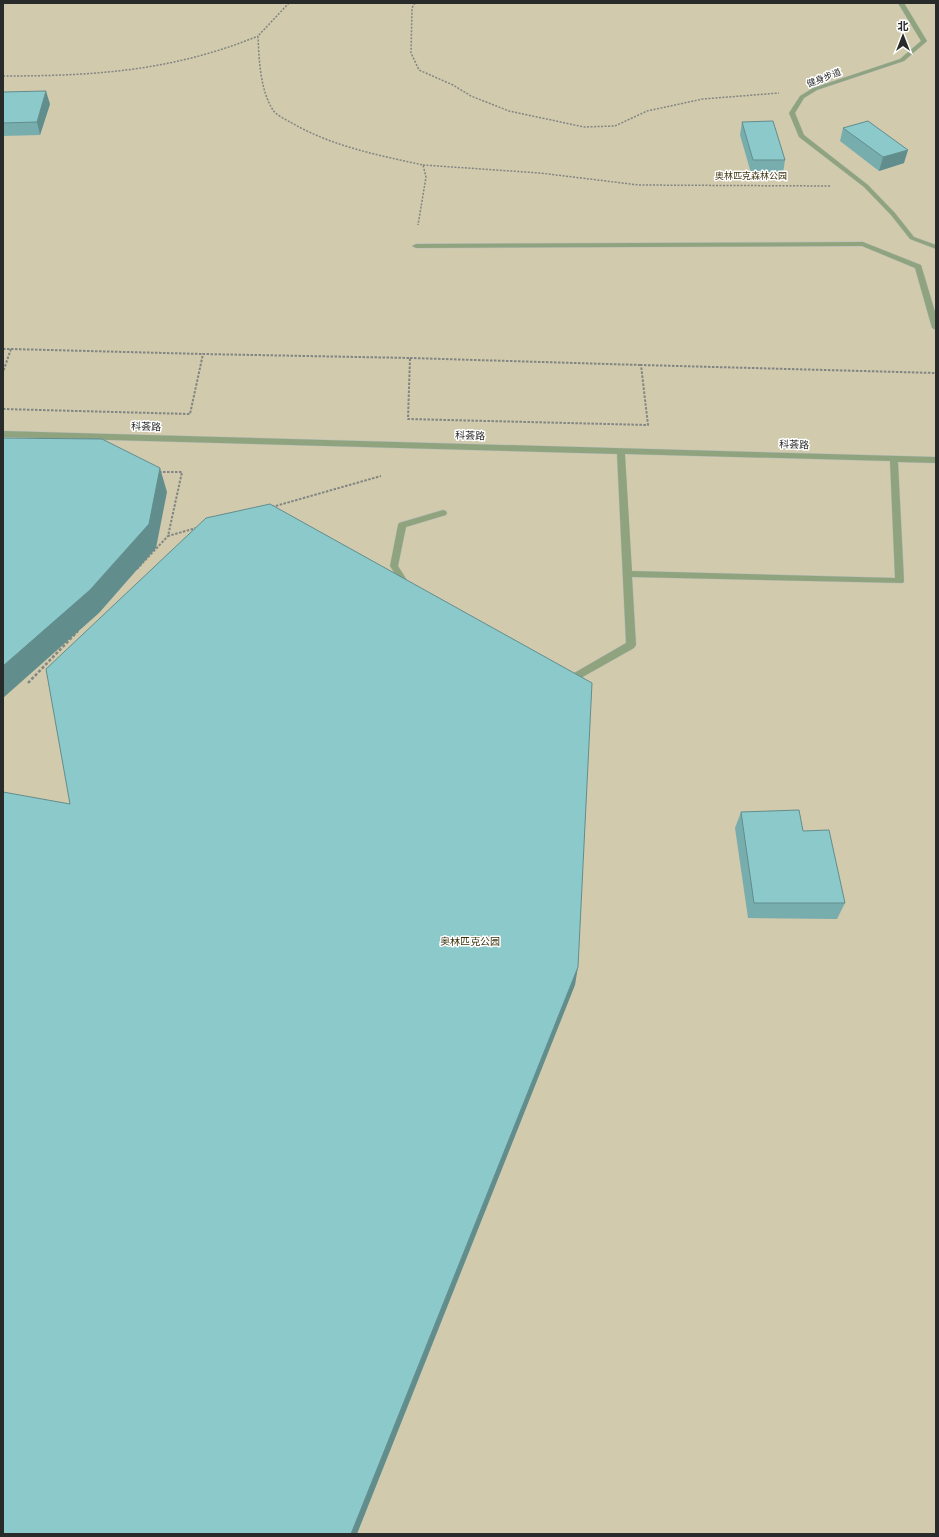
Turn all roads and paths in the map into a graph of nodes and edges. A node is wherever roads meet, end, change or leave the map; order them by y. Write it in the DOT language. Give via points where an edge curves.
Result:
graph roads {
  1 [pos="289,3"];
  2 [pos="415,3"];
  3 [pos="901,3"];
  4 [pos="258,36"];
  5 [pos="3,76"];
  6 [pos="802,97"];
  7 [pos="423,165"];
  8 [pos="866,186"];
  9 [pos="416,246"];
  10 [pos="936,247"];
  11 [pos="936,328"];
  12 [pos="3,349"];
  13 [pos="11,349"];
  14 [pos="203,354"];
  15 [pos="410,358"];
  16 [pos="641,365"];
  17 [pos="3,372"];
  18 [pos="936,373"];
  19 [pos="3,409"];
  20 [pos="3,434"];
  21 [pos="621,452"];
  22 [pos="894,459"];
  23 [pos="936,460"];
  24 [pos="159,472"];
  25 [pos="381,476"];
  26 [pos="267,508"];
  27 [pos="443,513"];
  28 [pos="199,528"];
  29 [pos="168,536"];
  30 [pos="136,570"];
  31 [pos="627,574"];
  32 [pos="413,595"];
  33 [pos="82,627"];
  34 [pos="570,681"];
  35 [pos="28,683"];
  1 -- 4 [label="path"];
  2 -- 6 [label="path" via="412,8 411,53 418,70 509,111 584,127 616,126 647,111 703,99 779,93"];
  3 -- 6 [label="street, 健身步道" via="924,41 902,60 815,89"];
  4 -- 5 [label="path" via="213,53 170,64 67,76"];
  4 -- 7 [label="path" via="258,54 265,88 274,111 323,139"];
  6 -- 8 [label="street, 健身步道" via="792,113 802,136"];
  7 -- 8 [label="path" via="540,173 639,185"];
  7 -- 9 [label="path" via="426,178"];
  8 -- 10 [label="street, 健身步道" via="912,238"];
  9 -- 11 [label="street" via="863,244 918,266"];
  12 -- 13 [label="path"];
  13 -- 14 [label="path"];
  13 -- 17 [label="path"];
  14 -- 15 [label="path"];
  14 -- 19 [label="path" via="190,414"];
  15 -- 16 [label="path"];
  15 -- 16 [label="path" via="408,418 648,425"];
  16 -- 18 [label="path"];
  20 -- 21 [label="street, 科荟路"];
  21 -- 22 [label="street, 科荟路"];
  21 -- 31 [label="street"];
  22 -- 23 [label="street, 科荟路"];
  22 -- 31 [label="street" via="900,581"];
  24 -- 29 [label="path" via="182,472"];
  25 -- 26 [label="path"];
  27 -- 32 [label="street" via="402,525 394,566"];
  28 -- 29 [label="path"];
  29 -- 30 [label="path"];
  31 -- 34 [label="street" via="631,645"];
  33 -- 35 [label="path"];
}
